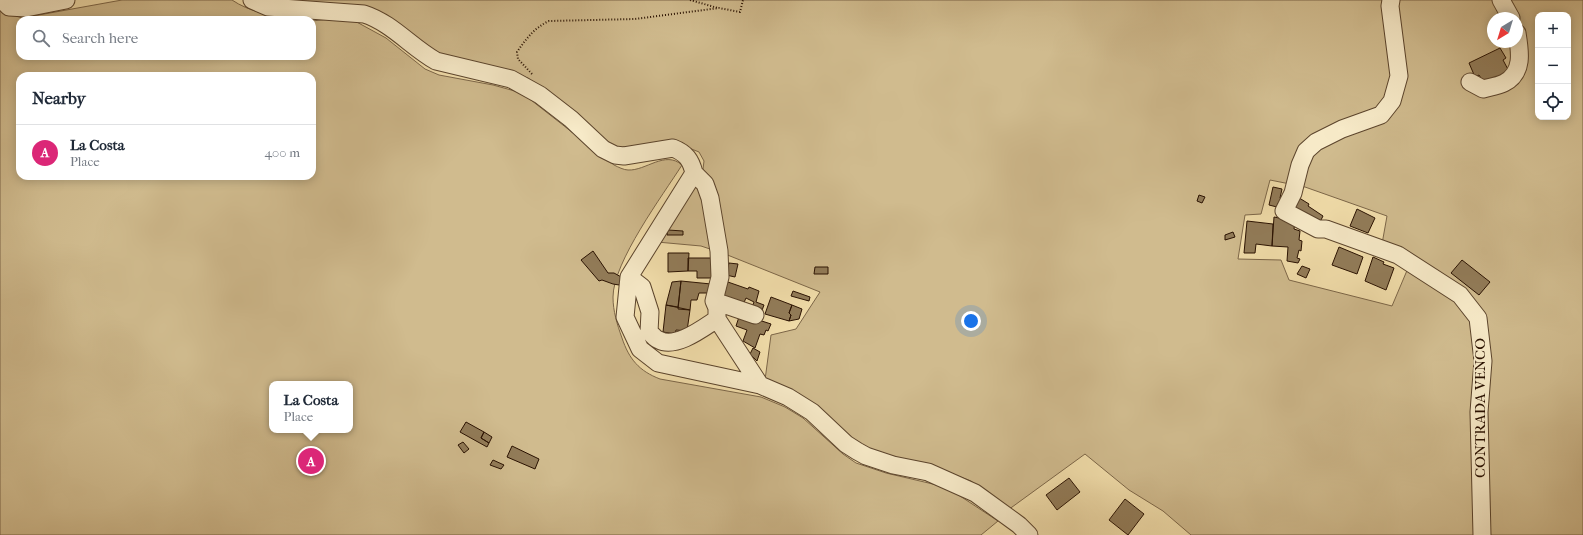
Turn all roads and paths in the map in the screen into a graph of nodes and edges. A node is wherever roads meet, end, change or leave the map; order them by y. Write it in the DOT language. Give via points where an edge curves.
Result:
graph roads {
  1 [pos="2,0"];
  2 [pos="66,0"];
  3 [pos="252,0"];
  4 [pos="690,0"];
  5 [pos="743,0"];
  6 [pos="1391,0"];
  7 [pos="1501,0"];
  8 [pos="719,8"];
  9 [pos="1508,12"];
  10 [pos="1519,48"];
  11 [pos="532,75"];
  12 [pos="1470,82"];
  13 [pos="694,173"];
  14 [pos="629,277"];
  15 [pos="714,301"];
  16 [pos="755,315"];
  17 [pos="717,319"];
  18 [pos="760,385"];
  19 [pos="1029,535"];
  20 [pos="1482,535"];
  1 -- 2 [label="street" via="9,7 26,8"];
  3 -- 13 [label="street" via="268,6 372,16 436,61 511,79 540,95 603,149 615,155 624,156 673,148 687,156"];
  4 -- 8 [label="path"];
  5 -- 8 [label="path" via="740,12"];
  6 -- 20 [label="street, CONTRADA VENCO" via="1399,76 1392,101 1381,115 1316,142 1306,151 1293,193 1284,211 1318,229 1326,229 1398,255 1460,295 1478,318 1483,361 1479,412"];
  7 -- 9 [label="street"];
  8 -- 11 [label="path" via="635,19 549,21 539,26 517,52 518,59"];
  10 -- 12 [label="street" via="1516,74 1504,83 1483,89"];
  13 -- 14 [label="street"];
  13 -- 15 [label="street" via="705,184 710,198 719,252 720,277"];
  14 -- 17 [label="street" via="642,287 650,312 649,332 659,341 675,342 690,337"];
  14 -- 18 [label="street" via="625,317 640,349 658,363"];
  15 -- 16 [label="street"];
  15 -- 17 [label="street"];
  17 -- 18 [label="street"];
  18 -- 19 [label="street" via="788,397 812,412 846,444 866,456 928,472 975,493"];
}
